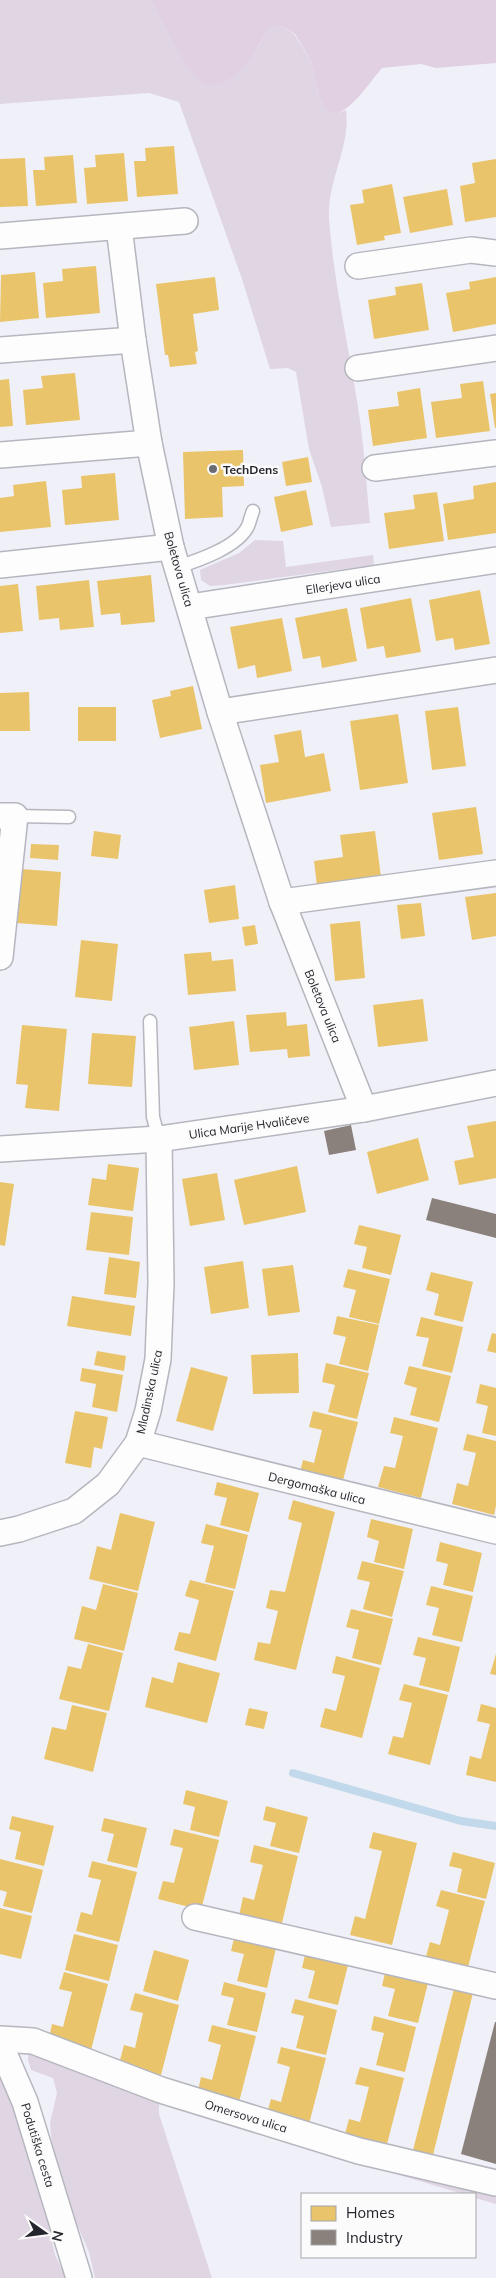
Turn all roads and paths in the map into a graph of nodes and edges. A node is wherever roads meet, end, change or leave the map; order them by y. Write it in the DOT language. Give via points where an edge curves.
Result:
graph roads {
  1 [pos="185,221"];
  2 [pos="119,226"];
  3 [pos="0,236"];
  4 [pos="496,254"];
  5 [pos="358,266"];
  6 [pos="133,340"];
  7 [pos="496,348"];
  8 [pos="0,350"];
  9 [pos="358,368"];
  10 [pos="149,443"];
  11 [pos="496,453"];
  12 [pos="0,455"];
  13 [pos="375,468"];
  14 [pos="253,511"];
  15 [pos="175,556"];
  16 [pos="496,560"];
  17 [pos="0,565"];
  18 [pos="190,607"];
  19 [pos="496,670"];
  20 [pos="220,712"];
  21 [pos="7,816"];
  22 [pos="69,817"];
  23 [pos="496,873"];
  24 [pos="282,902"];
  25 [pos="0,957"];
  26 [pos="150,1021"];
  27 [pos="496,1083"];
  28 [pos="364,1109"];
  29 [pos="159,1139"];
  30 [pos="0,1149"];
  31 [pos="138,1443"];
  32 [pos="496,1531"];
  33 [pos="0,1533"];
  34 [pos="195,1917"];
  35 [pos="496,1986"];
  36 [pos="0,2038"];
  37 [pos="0,2044"];
  38 [pos="496,2183"];
  39 [pos="79,2278"];
  1 -- 2 [label="street"];
  2 -- 3 [label="street"];
  2 -- 6 [label="street, Boletova ulica"];
  4 -- 5 [label="street" via="471,250"];
  6 -- 8 [label="street"];
  6 -- 10 [label="street, Boletova ulica"];
  7 -- 9 [label="street"];
  10 -- 12 [label="street"];
  10 -- 15 [label="street, Boletova ulica"];
  11 -- 13 [label="street"];
  14 -- 15 [label="lane" via="248,528 231,543 205,558"];
  15 -- 17 [label="street"];
  15 -- 18 [label="street, Boletova ulica"];
  16 -- 18 [label="street, Ellerjeva ulica"];
  18 -- 20 [label="street, Boletova ulica"];
  19 -- 20 [label="street"];
  20 -- 24 [label="street, Boletova ulica"];
  21 -- 22 [label="lane"];
  21 -- 25 [label="street"];
  23 -- 24 [label="street"];
  24 -- 28 [label="street, Boletova ulica"];
  26 -- 29 [label="lane" via="153,1117"];
  27 -- 28 [label="street, Ulica Marije Hvaličeve"];
  28 -- 29 [label="street, Ulica Marije Hvaličeve"];
  29 -- 30 [label="street, Ulica Marije Hvaličeve"];
  29 -- 31 [label="street, Mladinska ulica" via="162,1282 158,1359"];
  31 -- 32 [label="street, Dergomaška ulica"];
  31 -- 33 [label="street, Mladinska ulica" via="108,1484 74,1511"];
  34 -- 35 [label="street"];
  36 -- 38 [label="street, Omersova ulica" via="34,2041 161,2090 359,2151"];
  37 -- 39 [label="street, Podutiška cesta" via="25,2102"];
}
